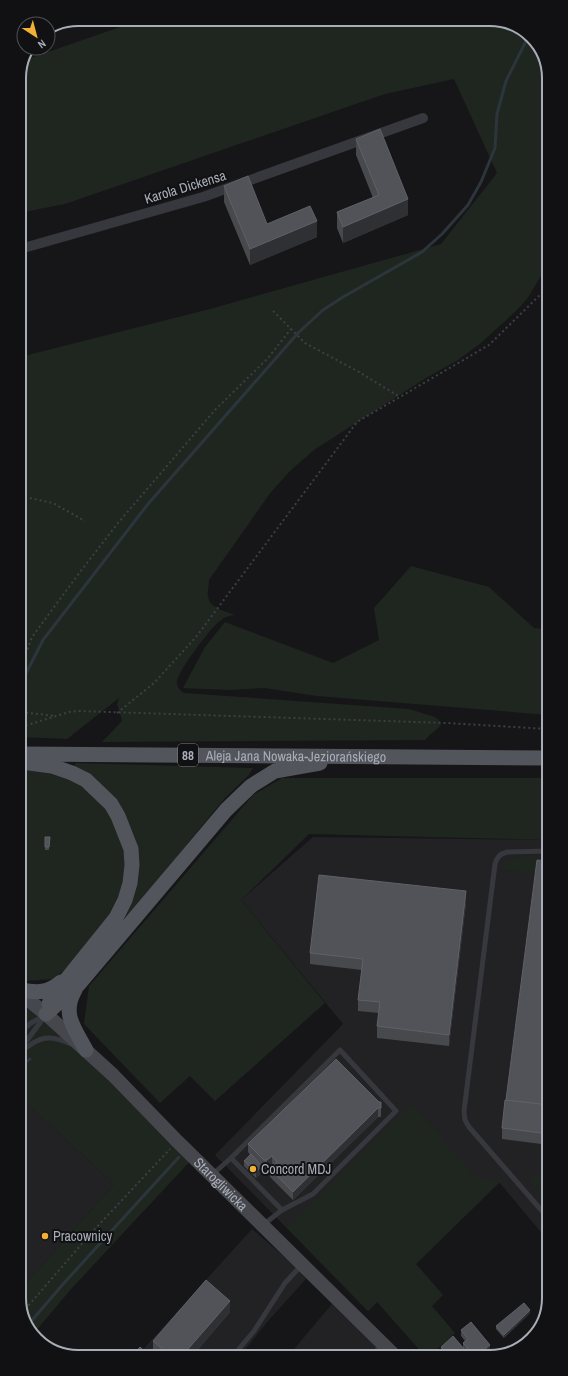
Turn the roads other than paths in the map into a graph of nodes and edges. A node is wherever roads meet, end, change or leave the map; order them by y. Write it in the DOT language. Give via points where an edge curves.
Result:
graph roads {
  1 [pos="424,118"];
  2 [pos="26,248"];
  3 [pos="26,754"];
  4 [pos="356,756"];
  5 [pos="542,758"];
  6 [pos="26,762"];
  7 [pos="542,851"];
  8 [pos="73,980"];
  9 [pos="26,991"];
  10 [pos="26,998"];
  11 [pos="46,1014"];
  12 [pos="26,1026"];
  13 [pos="26,1041"];
  14 [pos="26,1047"];
  15 [pos="86,1050"];
  16 [pos="231,1158"];
  17 [pos="211,1176"];
  18 [pos="282,1210"];
  19 [pos="542,1211"];
  20 [pos="262,1226"];
  21 [pos="298,1269"];
  22 [pos="383,1344"];
  23 [pos="238,1350"];
  24 [pos="377,1350"];
  25 [pos="389,1350"];
  1 -- 2 [label="street, Karola Dickensa" via="203,197"];
  3 -- 4 [label="main road, Aleja Jana Nowaka-Jeziorańskiego / 88"];
  4 -- 5 [label="main road, Aleja Jana Nowaka-Jeziorańskiego / 88"];
  4 -- 8 [label="main road" via="275,771 250,786"];
  6 -- 8 [label="main road" via="52,766 86,780 111,804 132,849 130,883 125,900 116,918"];
  7 -- 19 [label="lane" via="508,852 497,857 464,1112 469,1127"];
  8 -- 9 [label="main road" via="46,991"];
  8 -- 11 [label="main road"];
  8 -- 15 [label="main road" via="68,1012"];
  10 -- 11 [label="street, Starogliwicka"];
  11 -- 12 [label="lane"];
  11 -- 13 [label="lane"];
  11 -- 15 [label="street, Starogliwicka"];
  14 -- 15 [label="lane" via="32,1042 45,1038 57,1038"];
  15 -- 17 [label="street, Starogliwicka"];
  16 -- 17 [label="lane"];
  16 -- 18 [label="lane"];
  16 -- 18 [label="lane" via="340,1050 396,1111 313,1194"];
  17 -- 20 [label="street, Starogliwicka"];
  18 -- 20 [label="lane"];
  20 -- 22 [label="street, Starogliwicka"];
  21 -- 23 [label="lane" via="285,1283 254,1331"];
  22 -- 24 [label="lane"];
  22 -- 25 [label="street, Starogliwicka"];
}
